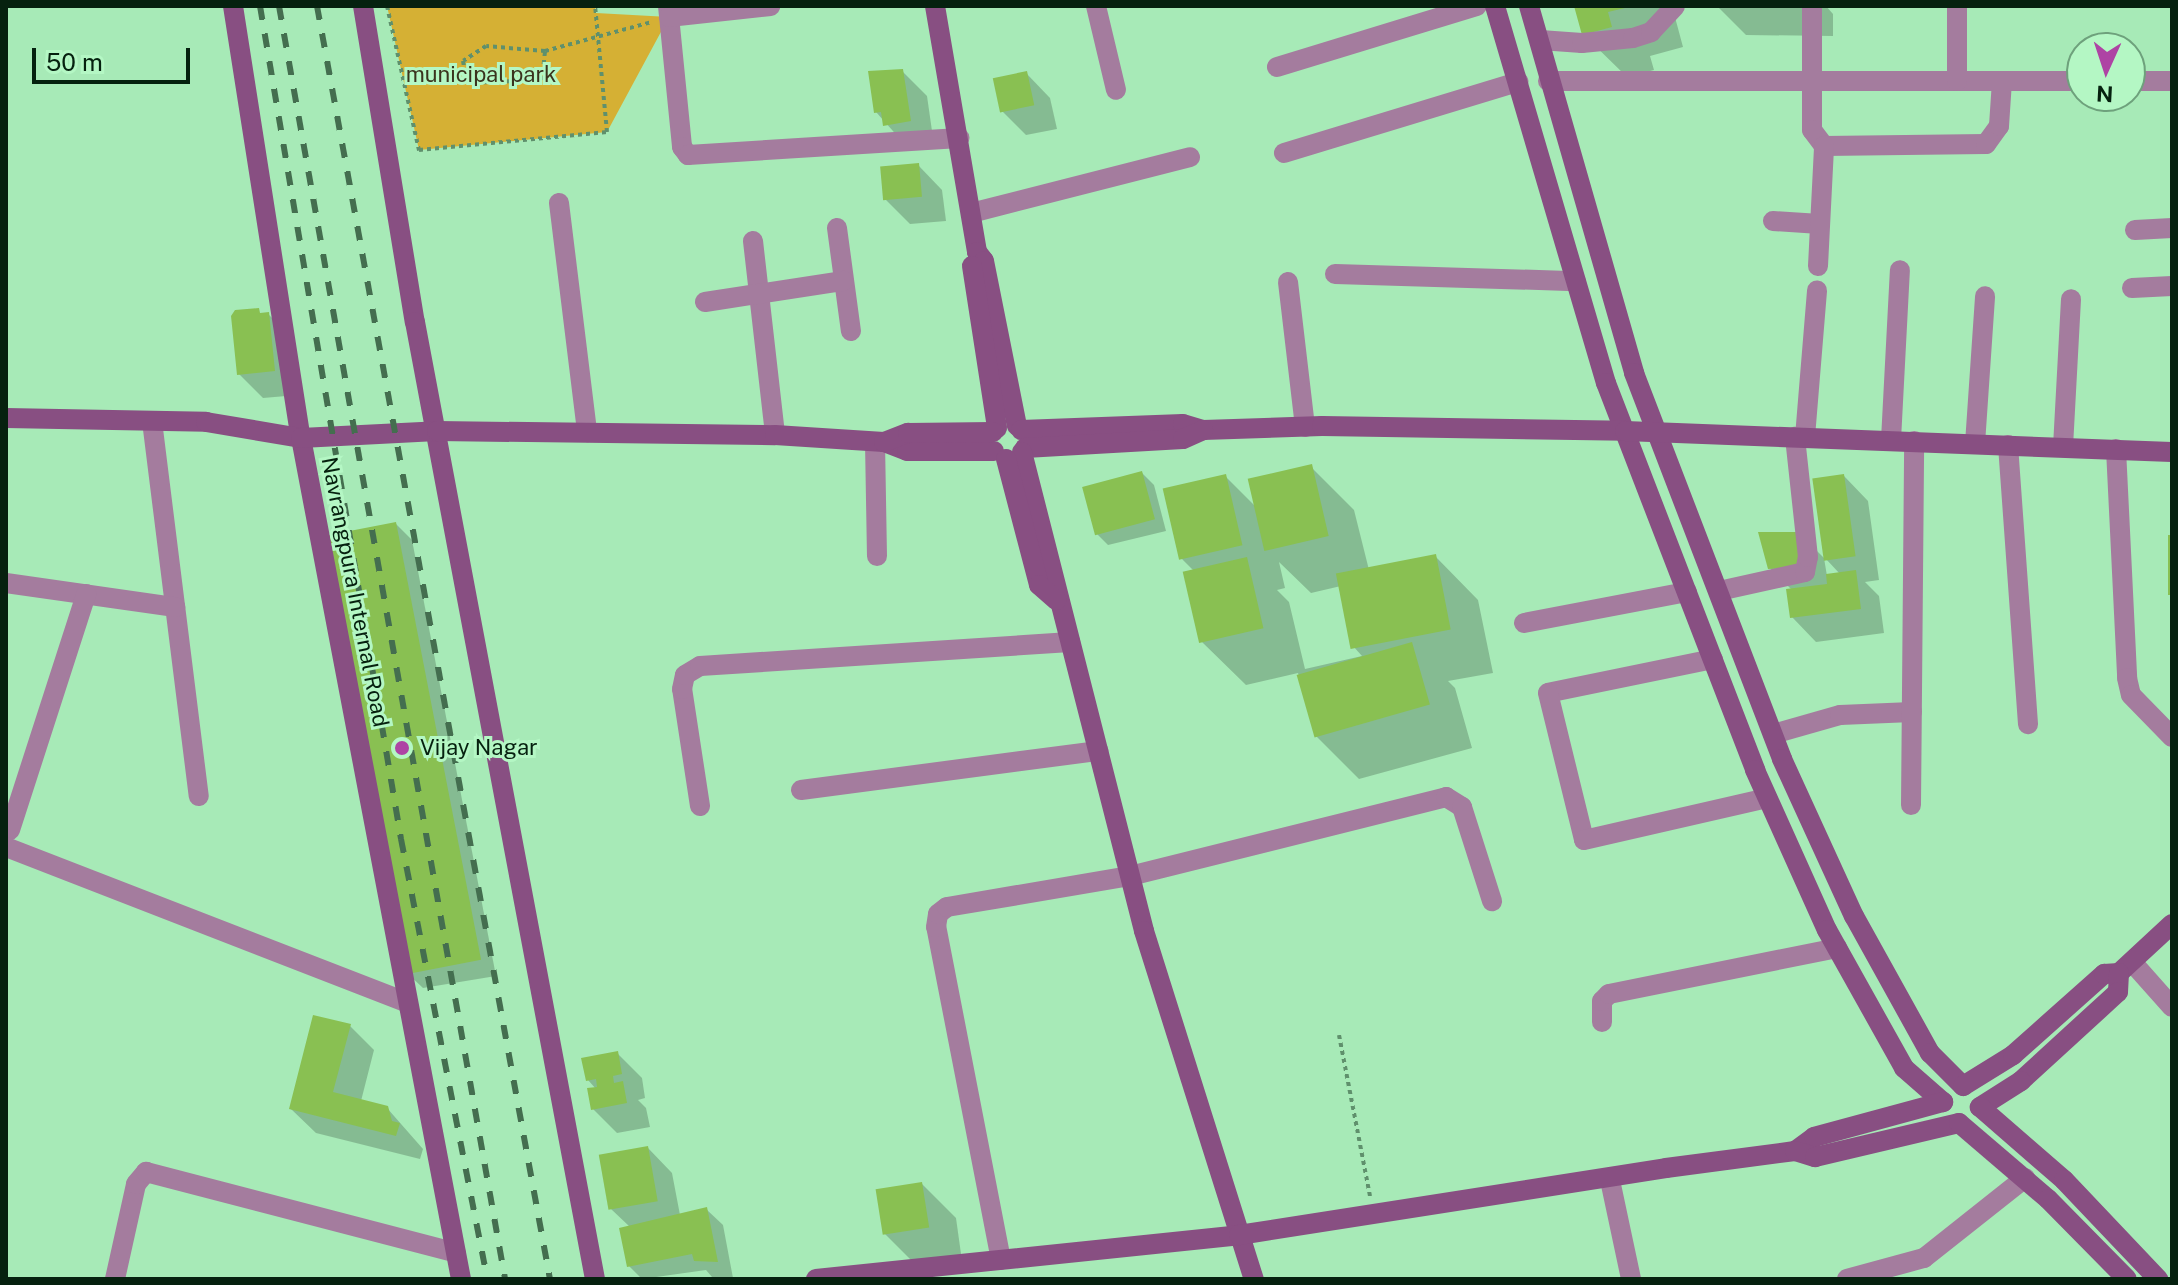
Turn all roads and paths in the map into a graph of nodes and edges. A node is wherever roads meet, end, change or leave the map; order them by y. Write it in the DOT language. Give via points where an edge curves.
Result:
graph roads {
  1 [pos="233,6"];
  2 [pos="363,6"];
  3 [pos="387,6"];
  4 [pos="595,6"];
  5 [pos="770,6"];
  6 [pos="935,6"];
  7 [pos="1096,6"];
  8 [pos="1477,6"];
  9 [pos="1495,6"];
  10 [pos="1529,6"];
  11 [pos="1675,6"];
  12 [pos="1812,6"];
  13 [pos="1957,6"];
  14 [pos="669,12"];
  15 [pos="1540,40"];
  16 [pos="545,51"];
  17 [pos="1277,67"];
  18 [pos="1548,81"];
  19 [pos="1812,81"];
  20 [pos="1957,81"];
  21 [pos="2002,81"];
  22 [pos="2066,81"];
  23 [pos="2146,81"];
  24 [pos="2172,81"];
  25 [pos="1518,82"];
  26 [pos="1116,90"];
  27 [pos="959,138"];
  28 [pos="1824,146"];
  29 [pos="1284,153"];
  30 [pos="1190,157"];
  31 [pos="559,203"];
  32 [pos="971,213"];
  33 [pos="1773,221"];
  34 [pos="1820,224"];
  35 [pos="837,228"];
  36 [pos="2172,228"];
  37 [pos="2135,230"];
  38 [pos="753,241"];
  39 [pos="1818,266"];
  40 [pos="1900,270"];
  41 [pos="1335,274"];
  42 [pos="843,281"];
  43 [pos="1576,281"];
  44 [pos="1288,282"];
  45 [pos="2172,286"];
  46 [pos="2132,288"];
  47 [pos="1817,290"];
  48 [pos="759,293"];
  49 [pos="1985,296"];
  50 [pos="2071,299"];
  51 [pos="705,302"];
  52 [pos="851,331"];
  53 [pos="6,418"];
  54 [pos="152,421"];
  55 [pos="1305,427"];
  56 [pos="437,431"];
  57 [pos="1625,431"];
  58 [pos="587,432"];
  59 [pos="1657,432"];
  60 [pos="775,435"];
  61 [pos="1800,437"];
  62 [pos="301,438"];
  63 [pos="1891,440"];
  64 [pos="1009,441"];
  65 [pos="1914,441"];
  66 [pos="880,442"];
  67 [pos="1975,444"];
  68 [pos="2008,445"];
  69 [pos="2063,447"];
  70 [pos="2116,449"];
  71 [pos="2172,452"];
  72 [pos="877,556"];
  73 [pos="6,583"];
  74 [pos="1719,591"];
  75 [pos="1687,592"];
  76 [pos="86,594"];
  77 [pos="175,607"];
  78 [pos="1524,623"];
  79 [pos="1070,642"];
  80 [pos="1713,659"];
  81 [pos="1912,712"];
  82 [pos="2028,724"];
  83 [pos="1773,734"];
  84 [pos="2172,737"];
  85 [pos="1098,751"];
  86 [pos="801,790"];
  87 [pos="199,796"];
  88 [pos="1767,798"];
  89 [pos="1911,805"];
  90 [pos="700,806"];
  91 [pos="8,838"];
  92 [pos="1130,876"];
  93 [pos="1492,901"];
  94 [pos="2172,924"];
  95 [pos="1837,948"];
  96 [pos="2125,967"];
  97 [pos="408,1003"];
  98 [pos="2172,1007"];
  99 [pos="1602,1022"];
  100 [pos="1339,1035"];
  101 [pos="1963,1086"];
  102 [pos="1943,1102"];
  103 [pos="1980,1107"];
  104 [pos="1959,1123"];
  105 [pos="1795,1151"];
  106 [pos="2025,1178"];
  107 [pos="1610,1180"];
  108 [pos="1374,1214"];
  109 [pos="1239,1235"];
  110 [pos="456,1253"];
  111 [pos="1001,1260"];
  112 [pos="916,1274"];
  113 [pos="115,1279"];
  114 [pos="461,1279"];
  115 [pos="595,1279"];
  116 [pos="816,1279"];
  117 [pos="1254,1279"];
  118 [pos="1631,1279"];
  119 [pos="1847,1279"];
  120 [pos="2127,1279"];
  121 [pos="2158,1279"];
  1 -- 62 [label="street, Navrangpura Internal Road"];
  2 -- 56 [label="street"];
  3 -- 4 [label="path" via="419,150 607,132"];
  5 -- 14 [label="street"];
  6 -- 27 [label="street"];
  7 -- 26 [label="street"];
  8 -- 17 [label="street"];
  9 -- 25 [label="street"];
  10 -- 15 [label="street"];
  11 -- 15 [label="street" via="1651,32 1633,38"];
  12 -- 19 [label="street"];
  13 -- 20 [label="street"];
  14 -- 16 [label="path"];
  14 -- 27 [label="street" via="682,147 688,155"];
  15 -- 18 [label="street"];
  16 -- 16 [label="path" via="542,80 467,83 463,61 486,46"];
  18 -- 19 [label="street"];
  18 -- 59 [label="street" via="1634,373"];
  19 -- 20 [label="street"];
  19 -- 28 [label="street" via="1812,130"];
  20 -- 21 [label="street"];
  21 -- 22 [label="street"];
  21 -- 28 [label="street" via="1999,126 1986,144"];
  23 -- 24 [label="street"];
  25 -- 29 [label="street"];
  25 -- 43 [label="street"];
  27 -- 32 [label="street"];
  28 -- 34 [label="street"];
  30 -- 32 [label="street"];
  31 -- 58 [label="street"];
  32 -- 64 [label="street" via="977,252 971,263"];
  33 -- 34 [label="street"];
  34 -- 39 [label="street"];
  35 -- 42 [label="street"];
  36 -- 37 [label="street"];
  38 -- 48 [label="street"];
  40 -- 63 [label="street"];
  41 -- 43 [label="street"];
  42 -- 48 [label="street"];
  42 -- 52 [label="street"];
  43 -- 57 [label="street"];
  44 -- 55 [label="street"];
  45 -- 46 [label="street"];
  47 -- 61 [label="street"];
  48 -- 51 [label="street"];
  48 -- 60 [label="street"];
  49 -- 67 [label="street"];
  50 -- 69 [label="street"];
  53 -- 54 [label="street"];
  54 -- 62 [label="street" via="206,422"];
  54 -- 77 [label="street"];
  55 -- 57 [label="street"];
  55 -- 64 [label="street" via="1203,430 1183,424"];
  56 -- 58 [label="street"];
  56 -- 62 [label="street"];
  56 -- 115 [label="street"];
  57 -- 59 [label="street"];
  57 -- 75 [label="street"];
  58 -- 60 [label="street"];
  59 -- 61 [label="street"];
  59 -- 74 [label="street"];
  60 -- 66 [label="street"];
  61 -- 63 [label="street"];
  61 -- 74 [label="street" via="1805,572"];
  62 -- 97 [label="street, Navrangpura Internal Road"];
  63 -- 65 [label="street"];
  64 -- 66 [label="street" via="907,451"];
  64 -- 79 [label="street" via="1039,585 1056,600"];
  65 -- 67 [label="street"];
  65 -- 81 [label="street"];
  66 -- 72 [label="street"];
  67 -- 68 [label="street"];
  68 -- 69 [label="street"];
  68 -- 82 [label="street"];
  69 -- 70 [label="street"];
  70 -- 71 [label="street"];
  70 -- 84 [label="street" via="2127,678 2131,695"];
  73 -- 76 [label="street"];
  74 -- 83 [label="street"];
  75 -- 78 [label="street"];
  75 -- 80 [label="street"];
  76 -- 77 [label="street"];
  76 -- 91 [label="street"];
  77 -- 87 [label="street"];
  79 -- 85 [label="street"];
  79 -- 90 [label="street" via="700,666 685,675 682,689"];
  80 -- 88 [label="street"];
  80 -- 88 [label="street" via="1548,693 1584,840"];
  81 -- 83 [label="street" via="1840,715"];
  81 -- 89 [label="street"];
  83 -- 101 [label="street" via="1854,916 1930,1053"];
  85 -- 86 [label="street"];
  85 -- 92 [label="street"];
  88 -- 95 [label="street"];
  91 -- 97 [label="street"];
  92 -- 93 [label="street" via="1446,797 1462,807"];
  92 -- 109 [label="street"];
  92 -- 111 [label="street" via="947,907 938,914 936,927"];
  94 -- 96 [label="street"];
  95 -- 99 [label="street" via="1609,994 1602,1001"];
  95 -- 102 [label="street" via="1904,1068"];
  96 -- 98 [label="street"];
  96 -- 101 [label="street" via="2104,974 2013,1055"];
  96 -- 103 [label="street" via="2118,992 2021,1081"];
  97 -- 110 [label="street, Navrangpura Internal Road"];
  100 -- 108 [label="path"];
  101 -- 102 [label="street" via="1948,1092"];
  101 -- 103 [label="street" via="1974,1090"];
  102 -- 104 [label="street" via="1949,1118"];
  102 -- 105 [label="street" via="1814,1137"];
  103 -- 104 [label="street" via="1975,1118"];
  103 -- 121 [label="street" via="2064,1180"];
  104 -- 105 [label="street" via="1815,1157"];
  104 -- 106 [label="street"];
  105 -- 107 [label="street"];
  106 -- 119 [label="street" via="1924,1258"];
  106 -- 120 [label="street"];
  107 -- 108 [label="street"];
  107 -- 118 [label="street"];
  108 -- 109 [label="street"];
  109 -- 111 [label="street"];
  109 -- 117 [label="street"];
  110 -- 113 [label="street" via="146,1172 136,1184"];
  110 -- 114 [label="street, Navrangpura Internal Road"];
  111 -- 112 [label="street"];
  112 -- 116 [label="street"];
}
